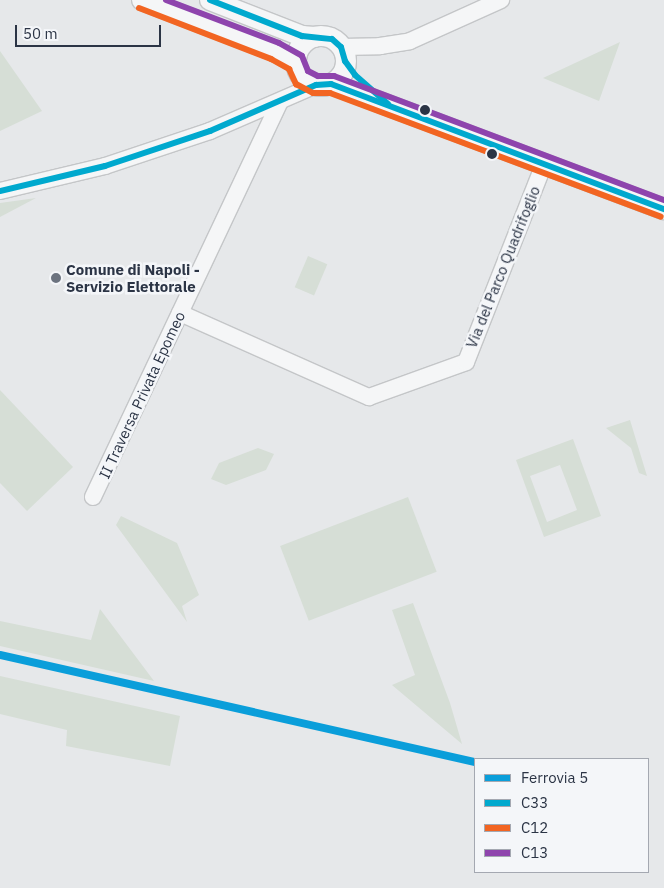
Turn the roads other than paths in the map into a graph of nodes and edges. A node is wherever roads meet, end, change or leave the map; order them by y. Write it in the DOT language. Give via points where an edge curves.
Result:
graph roads {
  1 [pos="142,0"];
  2 [pos="210,0"];
  3 [pos="501,0"];
  4 [pos="314,38"];
  5 [pos="343,54"];
  6 [pos="308,80"];
  7 [pos="280,102"];
  8 [pos="386,103"];
  9 [pos="544,164"];
  10 [pos="0,191"];
  11 [pos="664,209"];
  12 [pos="180,313"];
  13 [pos="93,497"];
  1 -- 6 [label="street" via="275,51"];
  2 -- 4 [label="street"];
  3 -- 5 [label="street" via="410,41"];
  4 -- 5 [label="street" via="332,39"];
  4 -- 6 [label="street" via="301,46 297,54"];
  5 -- 6 [label="street" via="343,72"];
  5 -- 8 [label="street" via="363,83"];
  6 -- 7 [label="street"];
  6 -- 8 [label="street"];
  7 -- 10 [label="street" via="210,131 105,166"];
  7 -- 12 [label="street, II Traversa Privata Epomeo"];
  8 -- 9 [label="street"];
  9 -- 11 [label="street"];
  9 -- 12 [label="street, Via del Parco Quadrifoglio" via="466,362 369,397"];
  12 -- 13 [label="street, II Traversa Privata Epomeo"];
}
